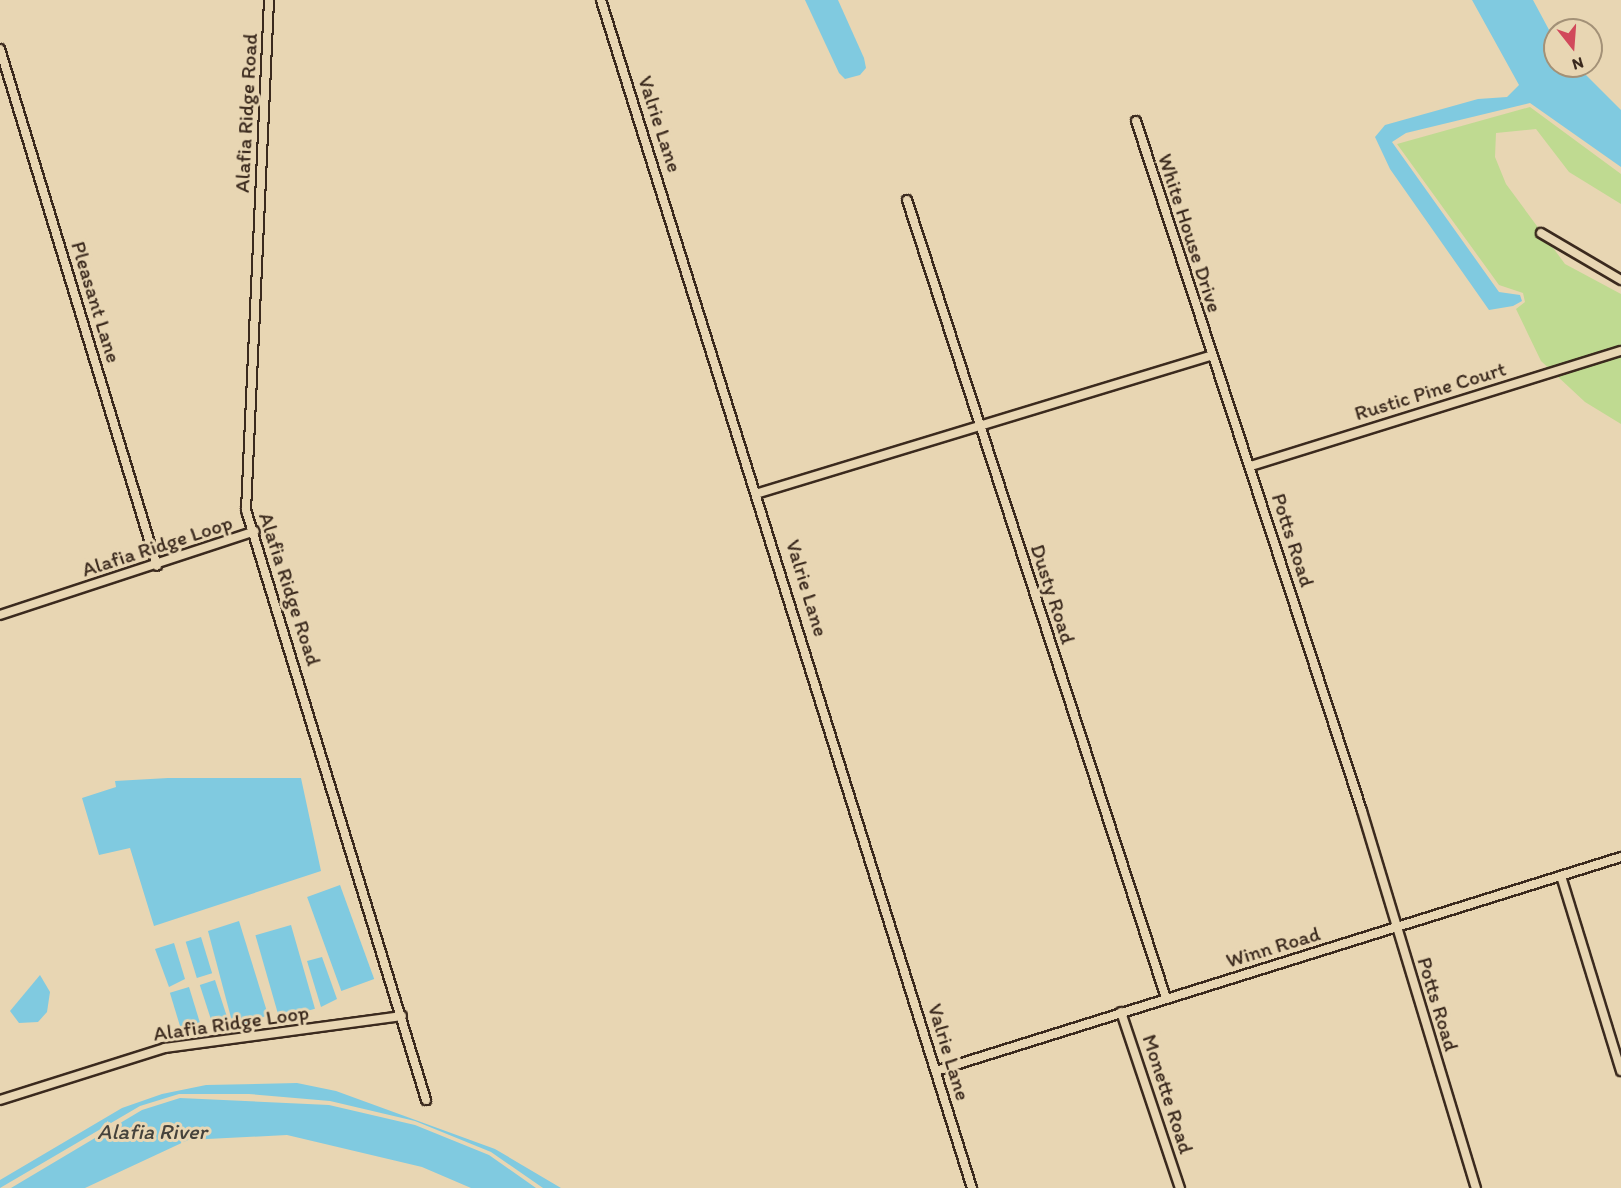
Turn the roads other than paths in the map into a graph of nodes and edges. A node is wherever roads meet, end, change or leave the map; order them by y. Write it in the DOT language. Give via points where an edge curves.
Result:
graph roads {
  1 [pos="269,0"];
  2 [pos="601,0"];
  3 [pos="0,49"];
  4 [pos="1136,121"];
  5 [pos="907,200"];
  6 [pos="1541,232"];
  7 [pos="1621,280"];
  8 [pos="1621,351"];
  9 [pos="1210,356"];
  10 [pos="978,424"];
  11 [pos="1251,466"];
  12 [pos="759,493"];
  13 [pos="255,531"];
  14 [pos="157,566"];
  15 [pos="0,615"];
  16 [pos="1621,857"];
  17 [pos="1561,876"];
  18 [pos="1398,927"];
  19 [pos="1166,998"];
  20 [pos="1121,1012"];
  21 [pos="402,1016"];
  22 [pos="936,1071"];
  23 [pos="1621,1071"];
  24 [pos="0,1100"];
  25 [pos="426,1100"];
  26 [pos="972,1188"];
  27 [pos="1180,1188"];
  28 [pos="1476,1188"];
  1 -- 13 [label="street, Alafia Ridge Road" via="246,510"];
  2 -- 12 [label="street, Valrie Lane"];
  3 -- 14 [label="street, Pleasant Lane"];
  4 -- 9 [label="street, White House Drive"];
  5 -- 10 [label="street, Dusty Road"];
  6 -- 7 [label="street"];
  8 -- 11 [label="street, Rustic Pine Court"];
  9 -- 10 [label="street"];
  9 -- 11 [label="street, Potts Road"];
  10 -- 12 [label="street"];
  10 -- 19 [label="street, Dusty Road"];
  11 -- 18 [label="street, Potts Road"];
  12 -- 22 [label="street, Valrie Lane"];
  13 -- 14 [label="street, Alafia Ridge Loop"];
  13 -- 21 [label="street, Alafia Ridge Road"];
  14 -- 15 [label="street, Alafia Ridge Loop"];
  16 -- 17 [label="street, Winn Road"];
  17 -- 18 [label="street, Winn Road"];
  17 -- 23 [label="street"];
  18 -- 19 [label="street, Winn Road"];
  18 -- 28 [label="street, Potts Road"];
  19 -- 20 [label="street, Winn Road"];
  20 -- 22 [label="street, Winn Road"];
  20 -- 27 [label="street, Monette Road"];
  21 -- 24 [label="street, Alafia Ridge Loop" via="165,1048"];
  21 -- 25 [label="street, Alafia Ridge Road"];
  22 -- 26 [label="street, Valrie Lane"];
}
